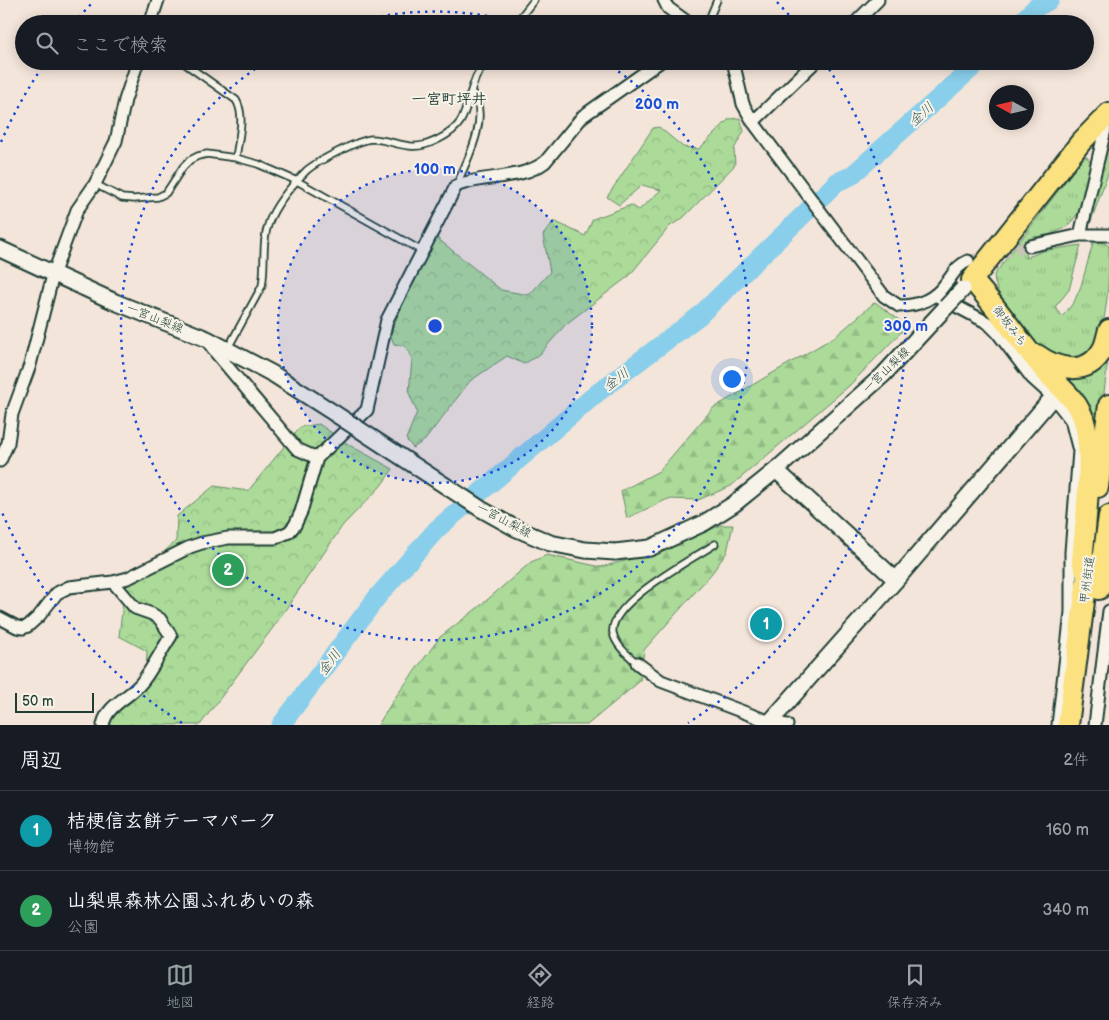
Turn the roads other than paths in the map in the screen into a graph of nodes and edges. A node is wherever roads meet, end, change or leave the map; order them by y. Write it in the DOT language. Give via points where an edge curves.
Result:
graph roads {
  1 [pos="158,0"];
  2 [pos="534,0"];
  3 [pos="664,0"];
  4 [pos="717,0"];
  5 [pos="878,0"];
  6 [pos="153,15"];
  7 [pos="522,15"];
  8 [pos="678,15"];
  9 [pos="710,15"];
  10 [pos="863,15"];
  11 [pos="135,70"];
  12 [pos="194,70"];
  13 [pos="480,70"];
  14 [pos="647,70"];
  15 [pos="735,70"];
  16 [pos="808,70"];
  17 [pos="471,91"];
  18 [pos="1107,115"];
  19 [pos="756,127"];
  20 [pos="236,158"];
  21 [pos="297,181"];
  22 [pos="95,184"];
  23 [pos="456,186"];
  24 [pos="1080,235"];
  25 [pos="1109,235"];
  26 [pos="1030,246"];
  27 [pos="0,249"];
  28 [pos="422,251"];
  29 [pos="53,275"];
  30 [pos="968,276"];
  31 [pos="935,295"];
  32 [pos="1109,330"];
  33 [pos="207,339"];
  34 [pos="1026,346"];
  35 [pos="227,350"];
  36 [pos="1053,396"];
  37 [pos="1109,405"];
  38 [pos="317,458"];
  39 [pos="0,461"];
  40 [pos="776,470"];
  41 [pos="1109,516"];
  42 [pos="715,544"];
  43 [pos="1087,575"];
  44 [pos="896,580"];
  45 [pos="113,582"];
  46 [pos="1109,610"];
  47 [pos="0,618"];
  48 [pos="637,663"];
  49 [pos="768,723"];
  50 [pos="103,725"];
  51 [pos="787,725"];
  52 [pos="1058,725"];
  53 [pos="1068,725"];
  54 [pos="1081,725"];
  55 [pos="1095,725"];
  1 -- 6 [label="street"];
  2 -- 7 [label="lane"];
  3 -- 8 [label="street"];
  4 -- 9 [label="lane"];
  5 -- 10 [label="street"];
  11 -- 22 [label="street" via="116,141"];
  12 -- 20 [label="lane" via="240,106"];
  13 -- 17 [label="lane"];
  14 -- 23 [label="street" via="583,116 537,168"];
  15 -- 19 [label="street" via="743,104"];
  16 -- 19 [label="street"];
  17 -- 21 [label="lane" via="463,118 449,134 418,147 372,139 356,143 308,169"];
  17 -- 23 [label="lane" via="479,111 478,131"];
  18 -- 24 [label="street"];
  18 -- 30 [label="highway"];
  19 -- 31 [label="street" via="884,296 899,306 906,306"];
  20 -- 21 [label="lane"];
  20 -- 22 [label="lane" via="198,156 183,167 166,193 158,197 122,198"];
  21 -- 28 [label="lane"];
  21 -- 35 [label="lane" via="269,222 264,241 262,286"];
  22 -- 29 [label="street" via="77,210"];
  23 -- 28 [label="street"];
  24 -- 25 [label="street"];
  24 -- 26 [label="street"];
  27 -- 29 [label="main road, 一宮山梨線"];
  28 -- 38 [label="street" via="387,320 367,410"];
  29 -- 33 [label="main road, 一宮山梨線"];
  29 -- 39 [label="street" via="30,365 12,414 8,442"];
  30 -- 31 [label="street" via="961,264"];
  30 -- 34 [label="highway, 御坂みち"];
  30 -- 40 [label="main road, 一宮山梨線, bridge" via="946,307 883,375"];
  31 -- 36 [label="street" via="988,323 1032,378"];
  32 -- 34 [label="highway" via="1102,350 1093,361 1079,368 1052,364"];
  33 -- 35 [label="main road, 一宮山梨線"];
  33 -- 38 [label="street" via="297,449"];
  34 -- 43 [label="highway, 御坂みち" via="1072,400 1081,413 1085,428 1088,468 1082,560"];
  35 -- 40 [label="main road, 一宮山梨線, bridge" via="273,374 515,528 550,542 585,550 614,552 650,548 704,523"];
  36 -- 44 [label="main road"];
  36 -- 52 [label="street" via="1071,420 1079,451 1071,552 1071,612"];
  37 -- 43 [label="highway, 甲州街道"];
  38 -- 45 [label="street" via="301,512 295,525 283,536 228,538 202,543 136,575"];
  40 -- 44 [label="main road"];
  41 -- 54 [label="highway"];
  42 -- 48 [label="lane" via="635,597 615,619 613,631 617,644"];
  43 -- 53 [label="highway, 甲州街道"];
  44 -- 49 [label="main road"];
  45 -- 47 [label="street" via="62,590 39,616 23,628"];
  45 -- 50 [label="street" via="135,608 160,619 171,636 141,684 112,708"];
  46 -- 55 [label="street"];
  48 -- 49 [label="street" via="661,681"];
  49 -- 51 [label="street"];
}
